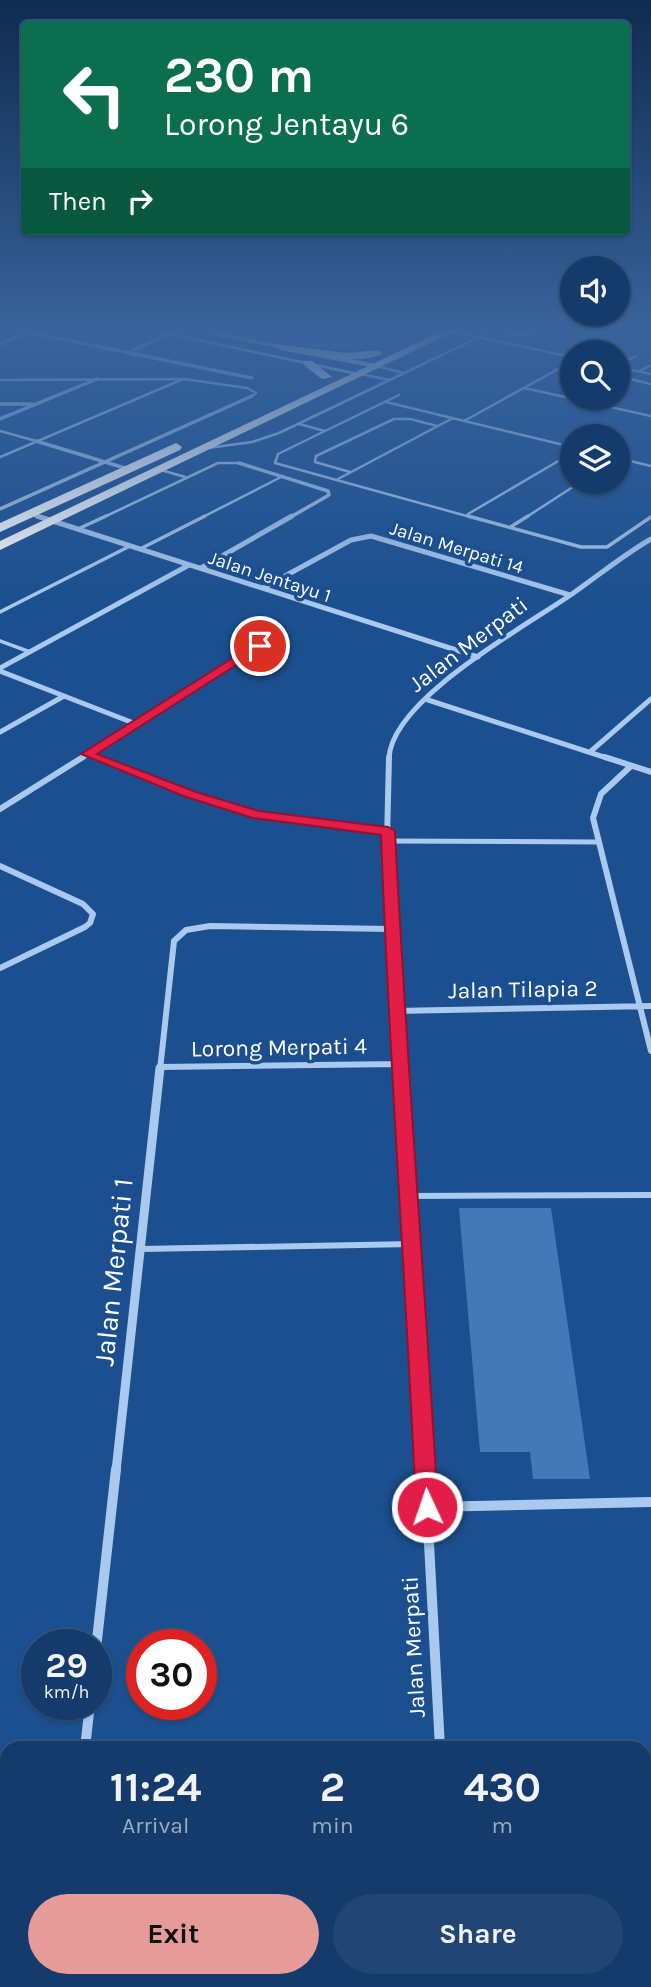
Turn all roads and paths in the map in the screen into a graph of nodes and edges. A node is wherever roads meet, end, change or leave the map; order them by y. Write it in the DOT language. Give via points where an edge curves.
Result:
graph roads {
  1 [pos="80,423"];
  2 [pos="194,423"];
  3 [pos="227,423"];
  4 [pos="255,423"];
  5 [pos="342,423"];
  6 [pos="386,423"];
  7 [pos="424,423"];
  8 [pos="444,423"];
  9 [pos="471,423"];
  10 [pos="299,424"];
  11 [pos="437,426"];
  12 [pos="0,430"];
  13 [pos="325,431"];
  14 [pos="36,441"];
  15 [pos="560,444"];
  16 [pos="205,449"];
  17 [pos="0,457"];
  18 [pos="560,460"];
  19 [pos="630,461"];
  20 [pos="105,462"];
  21 [pos="239,463"];
  22 [pos="651,466"];
  23 [pos="128,469"];
  24 [pos="161,470"];
  25 [pos="350,472"];
  26 [pos="283,476"];
  27 [pos="186,478"];
  28 [pos="338,479"];
  29 [pos="562,494"];
  30 [pos="0,509"];
  31 [pos="31,514"];
  32 [pos="468,514"];
  33 [pos="651,517"];
  34 [pos="53,521"];
  35 [pos="512,526"];
  36 [pos="0,528"];
  37 [pos="78,529"];
  38 [pos="650,540"];
  39 [pos="0,546"];
  40 [pos="130,546"];
  41 [pos="140,549"];
  42 [pos="189,565"];
  43 [pos="201,568"];
  44 [pos="263,588"];
  45 [pos="570,595"];
  46 [pos="0,612"];
  47 [pos="281,633"];
  48 [pos="0,640"];
  49 [pos="30,652"];
  50 [pos="478,657"];
  51 [pos="0,670"];
  52 [pos="64,696"];
  53 [pos="425,699"];
  54 [pos="651,699"];
  55 [pos="136,723"];
  56 [pos="0,732"];
  57 [pos="590,752"];
  58 [pos="87,754"];
  59 [pos="632,766"];
  60 [pos="651,772"];
  61 [pos="0,809"];
  62 [pos="388,831"];
  63 [pos="387,841"];
  64 [pos="598,842"];
  65 [pos="0,866"];
  66 [pos="391,929"];
  67 [pos="0,968"];
  68 [pos="640,1006"];
  69 [pos="651,1006"];
  70 [pos="395,1011"];
  71 [pos="651,1051"];
  72 [pos="399,1065"];
  73 [pos="160,1067"];
  74 [pos="651,1195"];
  75 [pos="410,1196"];
  76 [pos="413,1244"];
  77 [pos="140,1249"];
  78 [pos="651,1502"];
  79 [pos="427,1507"];
  80 [pos="98,1629"];
  81 [pos="88,1720"];
  82 [pos="86,1741"];
  83 [pos="440,1741"];
  1 -- 14 [label="lane"];
  2 -- 20 [label="street"];
  3 -- 23 [label="highway"];
  4 -- 16 [label="highway"];
  5 -- 13 [label="lane"];
  6 -- 25 [label="lane" via="316,456 315,462"];
  7 -- 11 [label="lane"];
  8 -- 11 [label="lane"];
  9 -- 15 [label="lane"];
  10 -- 13 [label="lane"];
  10 -- 16 [label="lane" via="252,442"];
  11 -- 25 [label="lane"];
  12 -- 14 [label="lane"];
  13 -- 28 [label="lane" via="278,454 275,460 282,466"];
  14 -- 17 [label="lane"];
  14 -- 20 [label="street"];
  16 -- 24 [label="highway"];
  18 -- 32 [label="lane"];
  19 -- 22 [label="lane"];
  20 -- 23 [label="street"];
  20 -- 30 [label="street"];
  21 -- 26 [label="street"];
  21 -- 27 [label="lane" via="218,463"];
  23 -- 31 [label="highway"];
  24 -- 27 [label="lane"];
  24 -- 34 [label="highway"];
  25 -- 28 [label="lane"];
  26 -- 41 [label="lane"];
  26 -- 43 [label="street" via="327,489 330,495"];
  27 -- 37 [label="lane"];
  28 -- 32 [label="lane"];
  29 -- 35 [label="lane"];
  31 -- 34 [label="street, Jalan Jentayu 1"];
  31 -- 36 [label="highway"];
  32 -- 35 [label="lane"];
  33 -- 35 [label="lane" via="600,548 581,547"];
  34 -- 37 [label="street, Jalan Jentayu 1"];
  34 -- 39 [label="highway"];
  37 -- 40 [label="street, Jalan Jentayu 1"];
  38 -- 45 [label="street, Jalan Merpati"];
  40 -- 41 [label="street, Jalan Jentayu 1"];
  40 -- 46 [label="lane"];
  41 -- 42 [label="street, Jalan Jentayu 1"];
  42 -- 43 [label="street, Jalan Jentayu 1"];
  42 -- 49 [label="street"];
  43 -- 44 [label="street, Jalan Jentayu 1"];
  44 -- 45 [label="street, Jalan Merpati 14" via="351,540 370,536"];
  44 -- 50 [label="street, Jalan Jentayu 1"];
  45 -- 50 [label="street, Jalan Merpati"];
  47 -- 55 [label="street"];
  48 -- 49 [label="lane"];
  49 -- 51 [label="street"];
  50 -- 53 [label="street, Jalan Merpati"];
  51 -- 52 [label="street"];
  52 -- 55 [label="street"];
  52 -- 56 [label="street"];
  53 -- 57 [label="street"];
  53 -- 62 [label="street, Jalan Merpati" via="389,747"];
  54 -- 57 [label="street"];
  55 -- 58 [label="street"];
  57 -- 59 [label="street"];
  58 -- 61 [label="street"];
  58 -- 62 [label="street" via="258,815"];
  59 -- 60 [label="street"];
  59 -- 64 [label="street" via="595,805"];
  62 -- 63 [label="street, Jalan Merpati"];
  63 -- 64 [label="lane"];
  63 -- 66 [label="street, Jalan Merpati"];
  64 -- 68 [label="street"];
  65 -- 67 [label="street" via="83,904 93,914 85,927"];
  66 -- 70 [label="street, Jalan Merpati"];
  66 -- 73 [label="street, Jalan Merpati 1" via="211,926 186,930 174,941"];
  68 -- 69 [label="street, Jalan Tilapia 2"];
  68 -- 70 [label="street, Jalan Tilapia 2"];
  68 -- 71 [label="street"];
  70 -- 72 [label="street, Jalan Merpati"];
  72 -- 73 [label="street, Lorong Merpati 4"];
  72 -- 75 [label="street, Jalan Merpati"];
  73 -- 77 [label="street, Jalan Merpati 1"];
  74 -- 75 [label="lane"];
  75 -- 76 [label="street, Jalan Merpati"];
  76 -- 77 [label="lane"];
  76 -- 79 [label="street, Jalan Merpati"];
  77 -- 80 [label="street, Jalan Merpati 1"];
  78 -- 79 [label="street"];
  79 -- 83 [label="street, Jalan Merpati"];
  81 -- 82 [label="street"];
}
